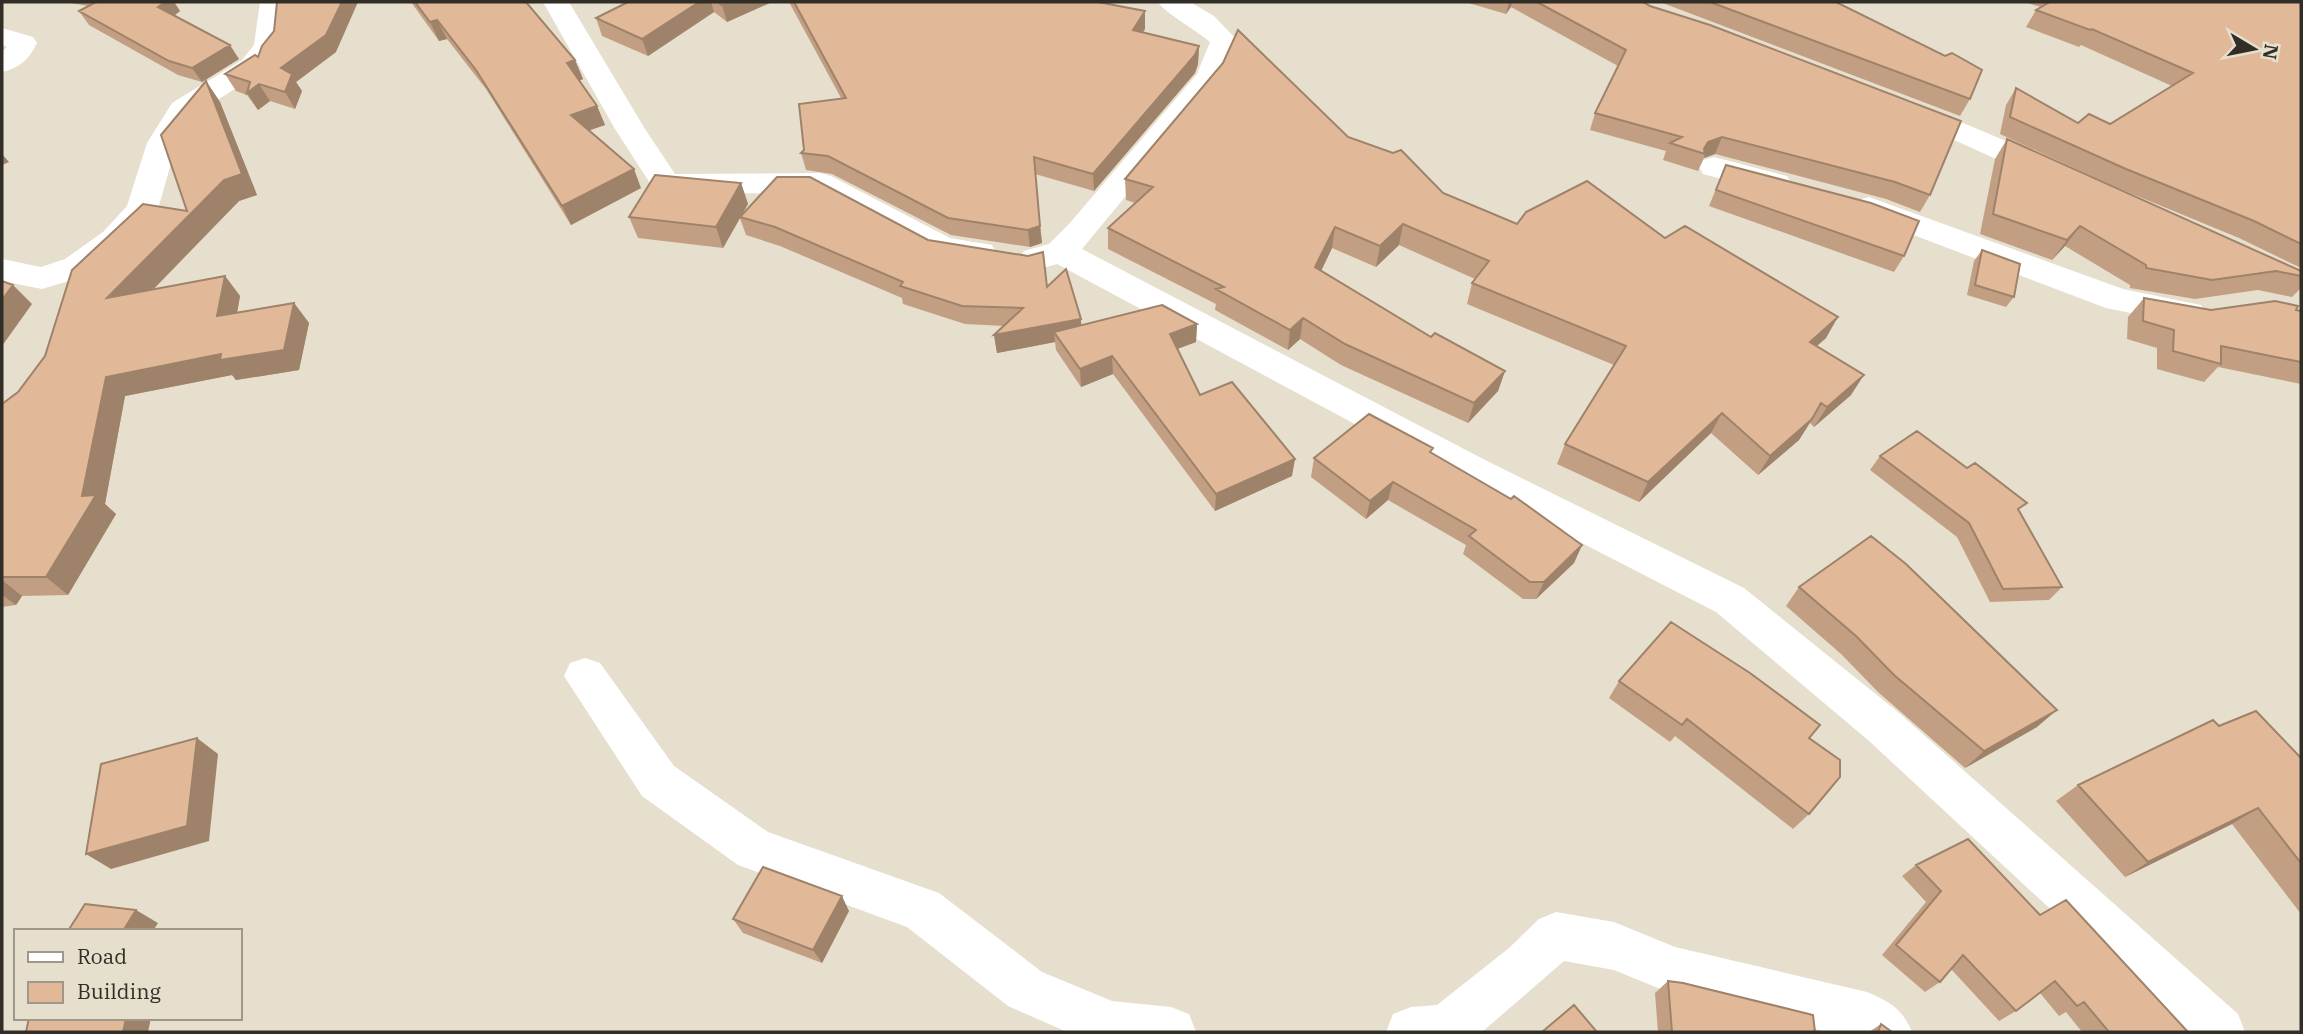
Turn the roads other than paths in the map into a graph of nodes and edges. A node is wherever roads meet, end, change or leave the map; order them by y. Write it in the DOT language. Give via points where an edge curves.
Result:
graph roads {
  1 [pos="274,2"];
  2 [pos="556,2"];
  3 [pos="1171,2"];
  4 [pos="2,36"];
  5 [pos="2,64"];
  6 [pos="1883,99"];
  7 [pos="1714,167"];
  8 [pos="2078,184"];
  9 [pos="1060,252"];
  10 [pos="76,267"];
  11 [pos="2,270"];
  12 [pos="66,303"];
  13 [pos="2220,310"];
  14 [pos="585,676"];
  15 [pos="1171,1032"];
  16 [pos="1411,1032"];
  17 [pos="1887,1032"];
  18 [pos="2220,1032"];
  1 -- 10 [label="street" via="268,46 252,66 182,109 162,143 142,209 114,240"];
  2 -- 9 [label="street" via="666,184 820,183 943,248 1030,261"];
  3 -- 9 [label="street" via="1224,41 1210,76"];
  4 -- 5 [label="street" via="23,43 17,54"];
  6 -- 8 [label="street"];
  7 -- 13 [label="street" via="1874,209 2118,300 2195,314"];
  9 -- 18 [label="street" via="1474,471 1730,600 1883,726"];
  10 -- 11 [label="street" via="42,278"];
  10 -- 12 [label="street"];
  14 -- 15 [label="street" via="658,781 754,849 922,909 1025,989 1111,1026"];
  16 -- 17 [label="street" via="1446,1029 1556,936 1614,946 1675,971 1867,1017"];
}
